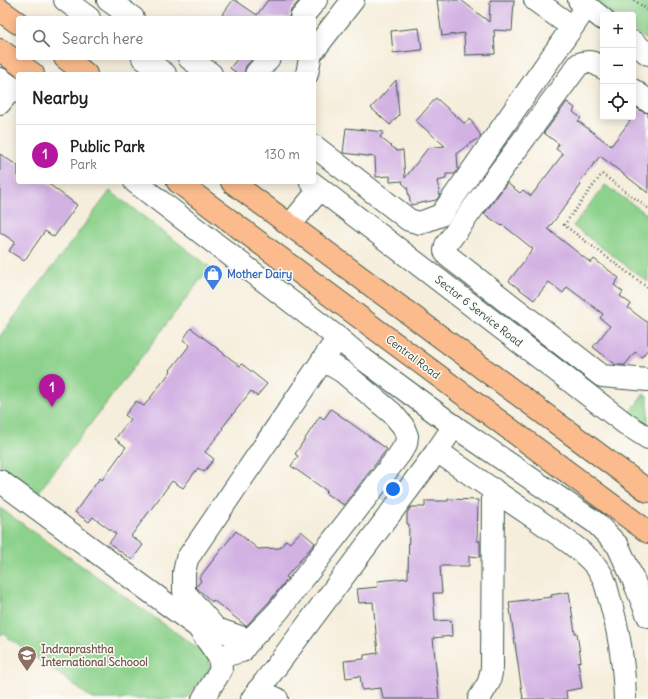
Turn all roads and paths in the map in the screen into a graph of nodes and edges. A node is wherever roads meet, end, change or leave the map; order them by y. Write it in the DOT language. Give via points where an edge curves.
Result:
graph roads {
  1 [pos="66,0"];
  2 [pos="108,0"];
  3 [pos="316,0"];
  4 [pos="353,0"];
  5 [pos="535,0"];
  6 [pos="634,0"];
  7 [pos="590,8"];
  8 [pos="0,10"];
  9 [pos="648,10"];
  10 [pos="87,16"];
  11 [pos="130,16"];
  12 [pos="303,16"];
  13 [pos="16,22"];
  14 [pos="572,27"];
  15 [pos="636,44"];
  16 [pos="316,47"];
  17 [pos="0,50"];
  18 [pos="648,54"];
  19 [pos="68,60"];
  20 [pos="146,60"];
  21 [pos="192,60"];
  22 [pos="267,60"];
  23 [pos="310,60"];
  24 [pos="600,66"];
  25 [pos="30,72"];
  26 [pos="83,72"];
  27 [pos="162,72"];
  28 [pos="208,72"];
  29 [pos="258,72"];
  30 [pos="308,72"];
  31 [pos="636,92"];
  32 [pos="648,101"];
  33 [pos="316,148"];
  34 [pos="138,184"];
  35 [pos="181,184"];
  36 [pos="235,184"];
  37 [pos="315,186"];
  38 [pos="648,208"];
  39 [pos="290,225"];
  40 [pos="255,240"];
  41 [pos="448,256"];
  42 [pos="237,261"];
  43 [pos="434,275"];
  44 [pos="648,288"];
  45 [pos="338,337"];
  46 [pos="323,360"];
  47 [pos="648,380"];
  48 [pos="454,426"];
  49 [pos="648,438"];
  50 [pos="437,451"];
  51 [pos="0,481"];
  52 [pos="493,489"];
  53 [pos="648,491"];
  54 [pos="648,532"];
  55 [pos="648,616"];
  56 [pos="249,640"];
  57 [pos="219,657"];
  58 [pos="262,696"];
  59 [pos="203,699"];
  60 [pos="479,699"];
  61 [pos="625,699"];
  1 -- 10 [label="street"];
  2 -- 11 [label="street"];
  3 -- 12 [label="street"];
  4 -- 16 [label="street"];
  5 -- 14 [label="street"];
  6 -- 9 [label="path"];
  7 -- 14 [label="street"];
  8 -- 13 [label="main road"];
  14 -- 33 [label="street" via="441,215 420,223 409,220"];
  15 -- 18 [label="street"];
  17 -- 25 [label="main road"];
  19 -- 26 [label="main road"];
  20 -- 27 [label="street"];
  21 -- 28 [label="street"];
  22 -- 29 [label="street"];
  23 -- 30 [label="street"];
  24 -- 41 [label="street" via="586,61 580,64 446,245 445,251"];
  31 -- 32 [label="street"];
  34 -- 42 [label="street"];
  35 -- 40 [label="main road, Central Road"];
  36 -- 39 [label="main road"];
  37 -- 39 [label="street"];
  37 -- 43 [label="street, Sector 6 Service Road"];
  38 -- 44 [label="path" via="602,174 564,225"];
  39 -- 53 [label="main road"];
  40 -- 42 [label="street"];
  40 -- 54 [label="main road, Central Road"];
  41 -- 43 [label="street"];
  41 -- 47 [label="street" via="602,376"];
  42 -- 45 [label="street"];
  43 -- 49 [label="street, Sector 6 Service Road" via="626,424"];
  45 -- 46 [label="street"];
  45 -- 48 [label="street" via="363,359"];
  46 -- 56 [label="street" via="186,559 184,592 216,629"];
  46 -- 56 [label="street" via="343,372 392,413 403,426 407,436 406,444 280,610"];
  48 -- 50 [label="street"];
  48 -- 55 [label="street" via="596,523 618,546"];
  50 -- 52 [label="street"];
  50 -- 58 [label="street"];
  51 -- 57 [label="street" via="198,627"];
  52 -- 60 [label="street" via="492,668 490,682"];
  52 -- 61 [label="street" via="569,542 601,572 614,613"];
  56 -- 57 [label="street" via="242,651"];
  57 -- 59 [label="street" via="221,670"];
}
